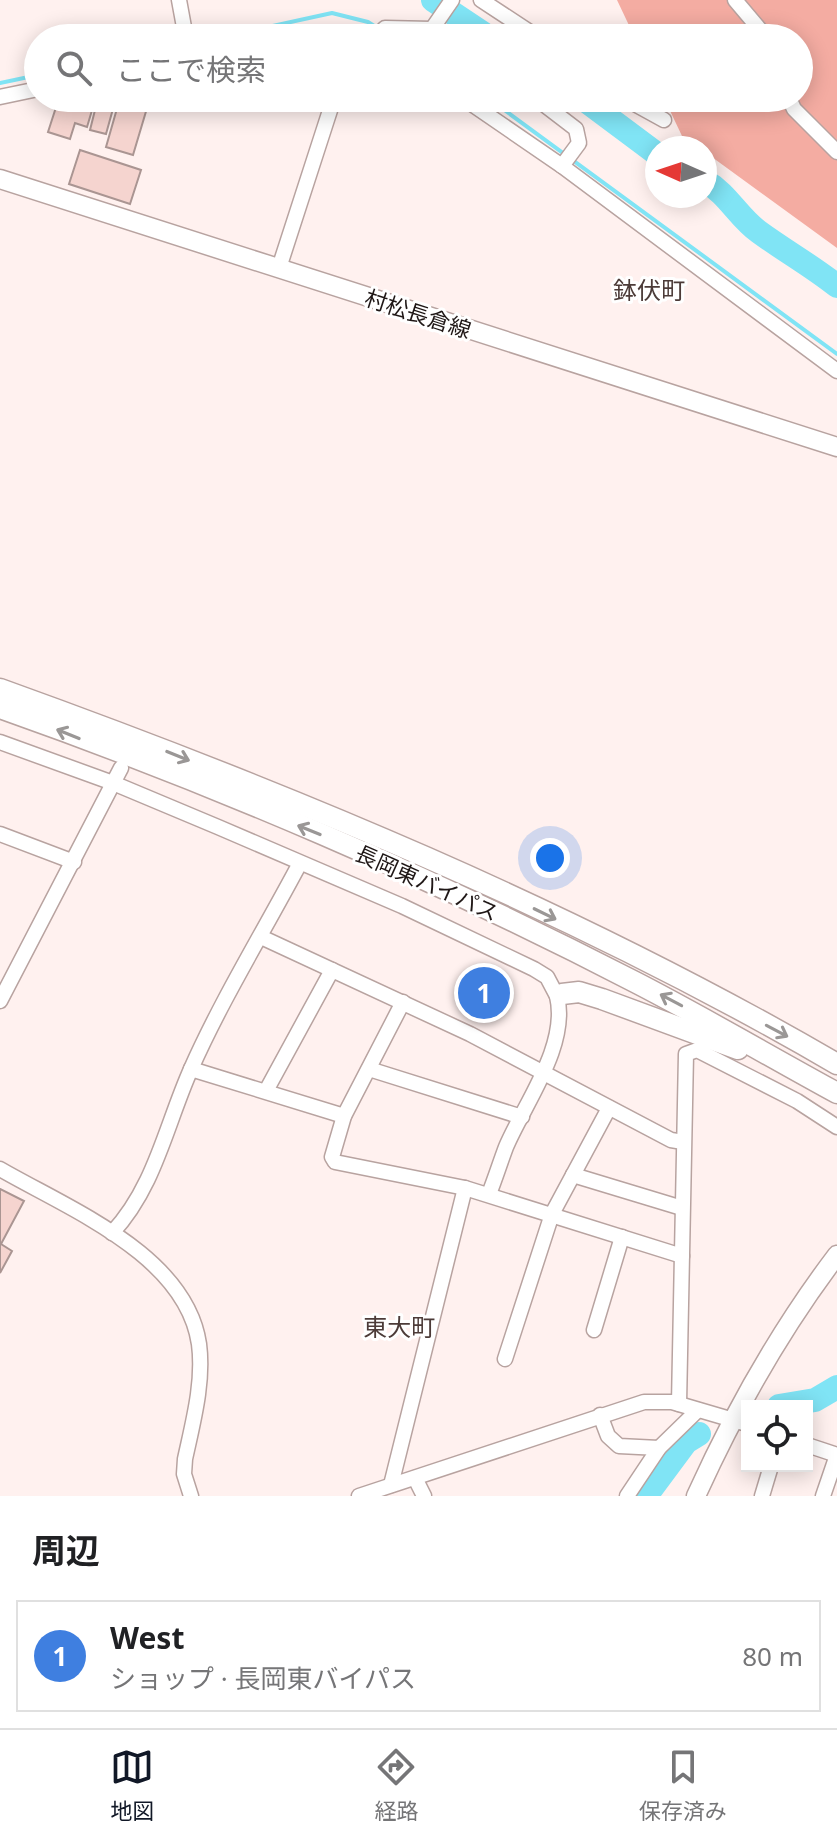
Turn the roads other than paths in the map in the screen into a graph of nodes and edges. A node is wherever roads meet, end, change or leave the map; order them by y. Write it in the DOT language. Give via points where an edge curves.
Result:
graph roads {
  1 [pos="179,0"];
  2 [pos="452,0"];
  3 [pos="481,0"];
  4 [pos="735,0"];
  5 [pos="183,24"];
  6 [pos="437,24"];
  7 [pos="518,24"];
  8 [pos="755,24"];
  9 [pos="24,92"];
  10 [pos="0,97"];
  11 [pos="329,112"];
  12 [pos="487,112"];
  13 [pos="554,112"];
  14 [pos="649,112"];
  15 [pos="797,112"];
  16 [pos="664,120"];
  17 [pos="837,152"];
  18 [pos="567,158"];
  19 [pos="0,179"];
  20 [pos="279,268"];
  21 [pos="837,371"];
  22 [pos="837,447"];
  23 [pos="0,689"];
  24 [pos="0,708"];
  25 [pos="0,742"];
  26 [pos="121,768"];
  27 [pos="113,783"];
  28 [pos="0,835"];
  29 [pos="74,862"];
  30 [pos="300,863"];
  31 [pos="261,937"];
  32 [pos="332,970"];
  33 [pos="560,995"];
  34 [pos="0,1001"];
  35 [pos="403,1002"];
  36 [pos="837,1064"];
  37 [pos="191,1069"];
  38 [pos="369,1069"];
  39 [pos="543,1074"];
  40 [pos="809,1077"];
  41 [pos="266,1091"];
  42 [pos="837,1093"];
  43 [pos="609,1108"];
  44 [pos="344,1116"];
  45 [pos="522,1117"];
  46 [pos="837,1127"];
  47 [pos="683,1142"];
  48 [pos="0,1169"];
  49 [pos="573,1175"];
  50 [pos="465,1188"];
  51 [pos="489,1194"];
  52 [pos="682,1208"];
  53 [pos="552,1214"];
  54 [pos="112,1233"];
  55 [pos="622,1237"];
  56 [pos="837,1255"];
  57 [pos="682,1256"];
  58 [pos="594,1330"];
  59 [pos="505,1359"];
  60 [pos="679,1404"];
  61 [pos="698,1410"];
  62 [pos="600,1415"];
  63 [pos="739,1421"];
  64 [pos="813,1447"];
  65 [pos="659,1448"];
  66 [pos="837,1455"];
  67 [pos="769,1472"];
  68 [pos="415,1478"];
  69 [pos="391,1485"];
  70 [pos="191,1496"];
  71 [pos="359,1496"];
  72 [pos="424,1496"];
  73 [pos="627,1496"];
  74 [pos="696,1496"];
  75 [pos="762,1496"];
  76 [pos="823,1496"];
  1 -- 5 [label="street"];
  2 -- 6 [label="street"];
  3 -- 7 [label="street"];
  4 -- 8 [label="street"];
  9 -- 10 [label="street"];
  11 -- 20 [label="street"];
  12 -- 18 [label="street"];
  13 -- 18 [label="street" via="576,129 579,143"];
  14 -- 16 [label="street"];
  15 -- 17 [label="street"];
  18 -- 21 [label="street"];
  19 -- 20 [label="main road, 村松長倉線"];
  20 -- 22 [label="main road, 村松長倉線"];
  23 -- 36 [label="highway, 長岡東バイパス, one-way" via="178,756 454,872 610,945"];
  40 -- 24 [label="highway, 長岡東バイパス, one-way" via="632,980 436,886"];
  25 -- 27 [label="street"];
  26 -- 27 [label="street"];
  27 -- 29 [label="street"];
  27 -- 30 [label="street"];
  28 -- 29 [label="street"];
  29 -- 34 [label="street"];
  30 -- 31 [label="street"];
  30 -- 33 [label="street" via="534,969"];
  31 -- 32 [label="street"];
  31 -- 37 [label="street"];
  32 -- 35 [label="street"];
  32 -- 41 [label="street"];
  33 -- 39 [label="street"];
  33 -- 40 [label="highway" via="579,992 602,999"];
  35 -- 38 [label="street"];
  35 -- 39 [label="street"];
  37 -- 41 [label="street"];
  37 -- 54 [label="street" via="165,1143 131,1213"];
  38 -- 44 [label="street"];
  38 -- 45 [label="street"];
  39 -- 43 [label="street"];
  39 -- 45 [label="street"];
  40 -- 42 [label="highway, 長岡東バイパス"];
  41 -- 44 [label="street"];
  43 -- 47 [label="street"];
  43 -- 49 [label="street"];
  44 -- 50 [label="street" via="335,1162"];
  45 -- 51 [label="street"];
  46 -- 47 [label="street" via="797,1101 691,1049 685,1061"];
  47 -- 52 [label="street"];
  48 -- 54 [label="street"];
  49 -- 52 [label="street"];
  49 -- 53 [label="street"];
  50 -- 51 [label="street"];
  50 -- 69 [label="street"];
  51 -- 53 [label="street"];
  52 -- 57 [label="street"];
  53 -- 55 [label="street"];
  53 -- 59 [label="street"];
  54 -- 70 [label="street" via="155,1266 195,1327 199,1376 184,1474"];
  55 -- 57 [label="street"];
  55 -- 58 [label="street"];
  56 -- 63 [label="main road" via="785,1328"];
  57 -- 60 [label="street"];
  60 -- 61 [label="street"];
  60 -- 62 [label="street" via="644,1402"];
  61 -- 63 [label="street"];
  61 -- 65 [label="street"];
  62 -- 65 [label="street" via="608,1436 619,1446"];
  62 -- 68 [label="street"];
  63 -- 74 [label="main road"];
  64 -- 66 [label="street"];
  65 -- 73 [label="street"];
  66 -- 76 [label="street"];
  67 -- 75 [label="street"];
  68 -- 69 [label="street"];
  68 -- 72 [label="street"];
  69 -- 71 [label="street"];
}
